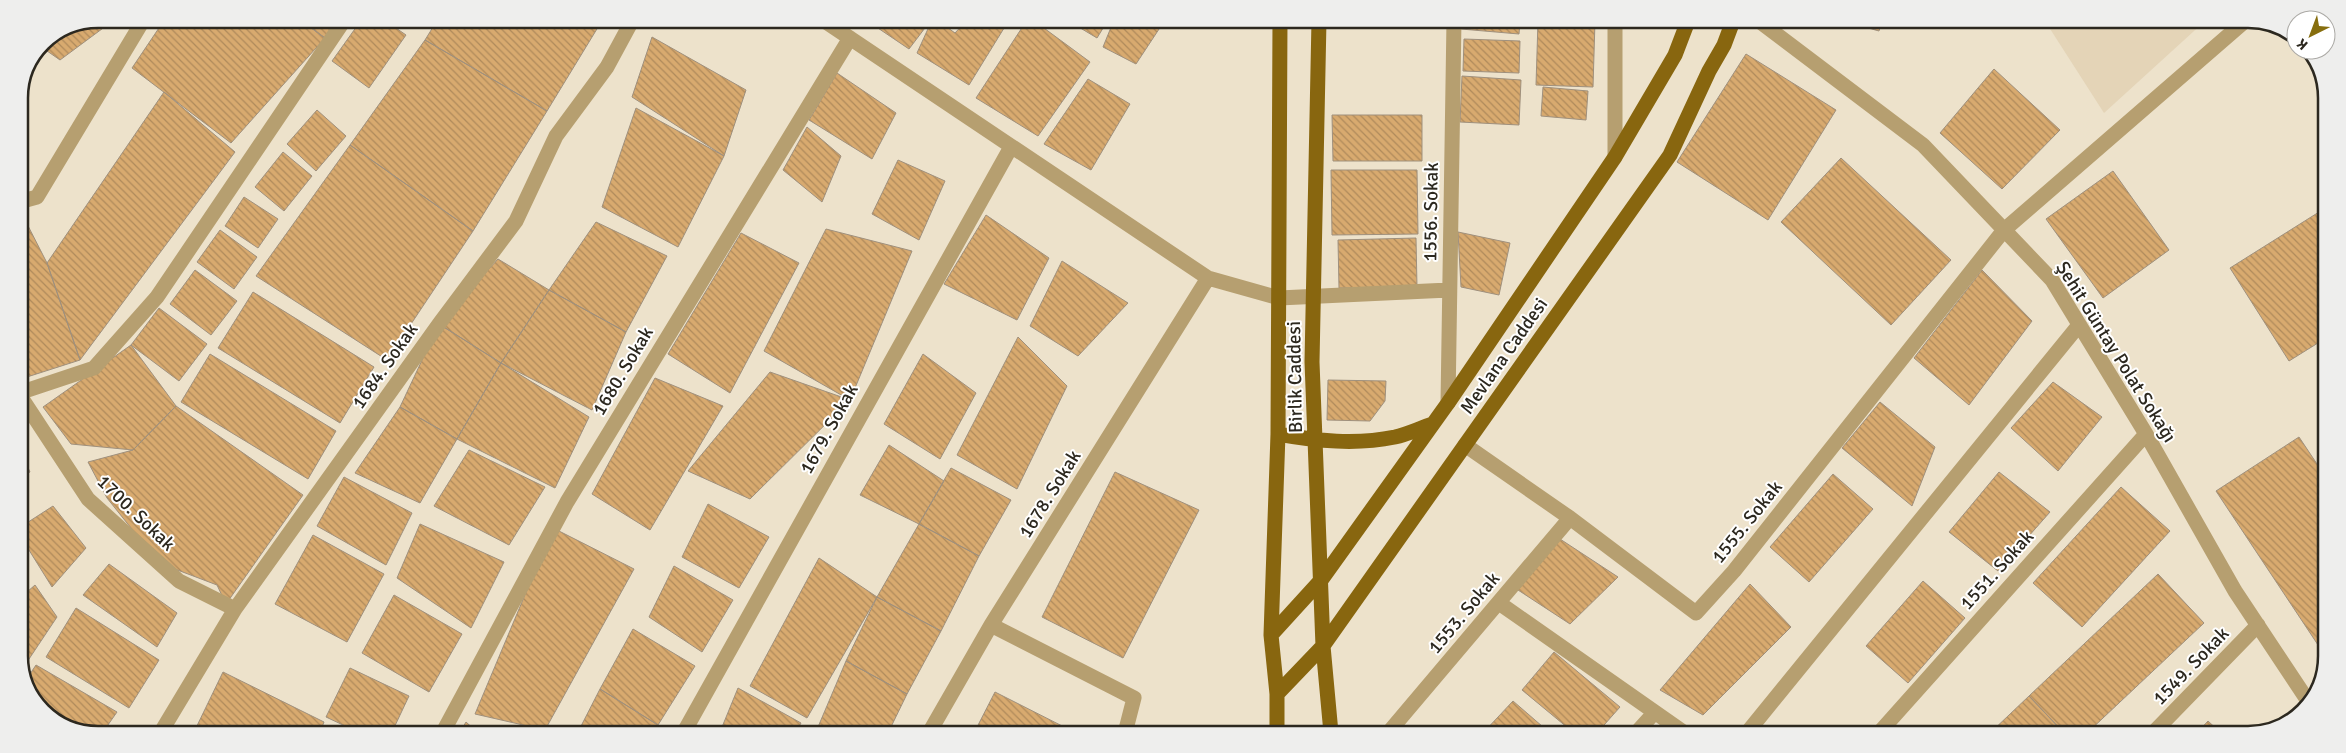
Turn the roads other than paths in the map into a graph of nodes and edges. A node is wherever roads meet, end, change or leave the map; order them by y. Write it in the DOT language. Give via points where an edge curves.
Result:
graph roads {
  1 [pos="139,28"];
  2 [pos="339,28"];
  3 [pos="628,28"];
  4 [pos="835,28"];
  5 [pos="1279,28"];
  6 [pos="1319,28"];
  7 [pos="1454,28"];
  8 [pos="1615,28"];
  9 [pos="1685,28"];
  10 [pos="1730,28"];
  11 [pos="1768,28"];
  12 [pos="2238,28"];
  13 [pos="850,38"];
  14 [pos="1011,146"];
  15 [pos="1615,157"];
  16 [pos="28,200"];
  17 [pos="2004,230"];
  18 [pos="1208,278"];
  19 [pos="1449,290"];
  20 [pos="1314,297"];
  21 [pos="1279,298"];
  22 [pos="2079,325"];
  23 [pos="28,390"];
  24 [pos="1448,403"];
  25 [pos="28,407"];
  26 [pos="1432,424"];
  27 [pos="1278,434"];
  28 [pos="2146,434"];
  29 [pos="1316,440"];
  30 [pos="1465,445"];
  31 [pos="1570,518"];
  32 [pos="1322,579"];
  33 [pos="1499,603"];
  34 [pos="235,609"];
  35 [pos="2258,625"];
  36 [pos="991,626"];
  37 [pos="1271,635"];
  38 [pos="1323,646"];
  39 [pos="1277,694"];
  40 [pos="2305,696"];
  41 [pos="1655,712"];
  42 [pos="166,726"];
  43 [pos="446,726"];
  44 [pos="687,726"];
  45 [pos="934,726"];
  46 [pos="1127,726"];
  47 [pos="1277,726"];
  48 [pos="1330,726"];
  49 [pos="1394,726"];
  50 [pos="1643,726"];
  51 [pos="1675,726"];
  52 [pos="1753,726"];
  53 [pos="1885,726"];
  54 [pos="2160,726"];
  1 -- 16 [label="street" via="37,197"];
  2 -- 23 [label="street" via="156,297 94,368"];
  3 -- 34 [label="street, 1684. Sokak" via="607,67 556,136 516,221"];
  4 -- 13 [label="street"];
  5 -- 21 [label="main road, Birlik Caddesi"];
  6 -- 20 [label="main road, Birlik Caddesi"];
  7 -- 19 [label="street, 1556. Sokak"];
  8 -- 15 [label="street"];
  9 -- 15 [label="main road, Mevlana Caddesi" via="1675,55"];
  10 -- 30 [label="main road, Mevlana Caddesi" via="1670,155"];
  11 -- 17 [label="street, Şehit Güntay Polat Sokağı" via="1923,145"];
  12 -- 17 [label="street"];
  13 -- 14 [label="street"];
  13 -- 43 [label="street, 1680. Sokak" via="567,502"];
  14 -- 18 [label="street"];
  14 -- 44 [label="street, 1679. Sokak"];
  15 -- 24 [label="main road, Mevlana Caddesi"];
  17 -- 22 [label="street, Şehit Güntay Polat Sokağı" via="2052,280"];
  17 -- 31 [label="street, 1555. Sokak" via="1734,571 1696,613"];
  18 -- 21 [label="street"];
  18 -- 36 [label="street, 1678. Sokak"];
  19 -- 20 [label="street"];
  19 -- 24 [label="street, 1556. Sokak"];
  20 -- 21 [label="street"];
  20 -- 29 [label="main road, Birlik Caddesi" via="1312,362"];
  21 -- 27 [label="main road, Birlik Caddesi"];
  22 -- 28 [label="street, Şehit Güntay Polat Sokağı"];
  22 -- 52 [label="street"];
  24 -- 26 [label="main road, Mevlana Caddesi"];
  25 -- 34 [label="street, 1700. Sokak" via="88,499 179,581"];
  26 -- 29 [label="main road" via="1396,437 1355,442"];
  26 -- 32 [label="main road, Mevlana Caddesi"];
  27 -- 29 [label="main road"];
  27 -- 37 [label="main road, Birlik Caddesi"];
  28 -- 35 [label="street, Şehit Güntay Polat Sokağı" via="2235,591"];
  28 -- 53 [label="street, 1551. Sokak"];
  29 -- 32 [label="main road, Birlik Caddesi"];
  30 -- 31 [label="street, 1555. Sokak"];
  30 -- 38 [label="main road, Mevlana Caddesi"];
  31 -- 33 [label="street, 1553. Sokak"];
  32 -- 37 [label="main road, Mevlana Caddesi"];
  32 -- 38 [label="main road, Birlik Caddesi"];
  33 -- 41 [label="street"];
  33 -- 49 [label="street, 1553. Sokak"];
  34 -- 42 [label="street, 1684. Sokak"];
  35 -- 40 [label="street, Şehit Güntay Polat Sokağı"];
  35 -- 54 [label="street, 1549. Sokak"];
  36 -- 45 [label="street, 1678. Sokak"];
  36 -- 46 [label="street" via="1134,698"];
  37 -- 39 [label="main road, Birlik Caddesi"];
  38 -- 39 [label="main road, Mevlana Caddesi"];
  38 -- 48 [label="main road, Birlik Caddesi"];
  39 -- 47 [label="main road, Birlik Caddesi"];
  41 -- 50 [label="street"];
  41 -- 51 [label="street"];
}
